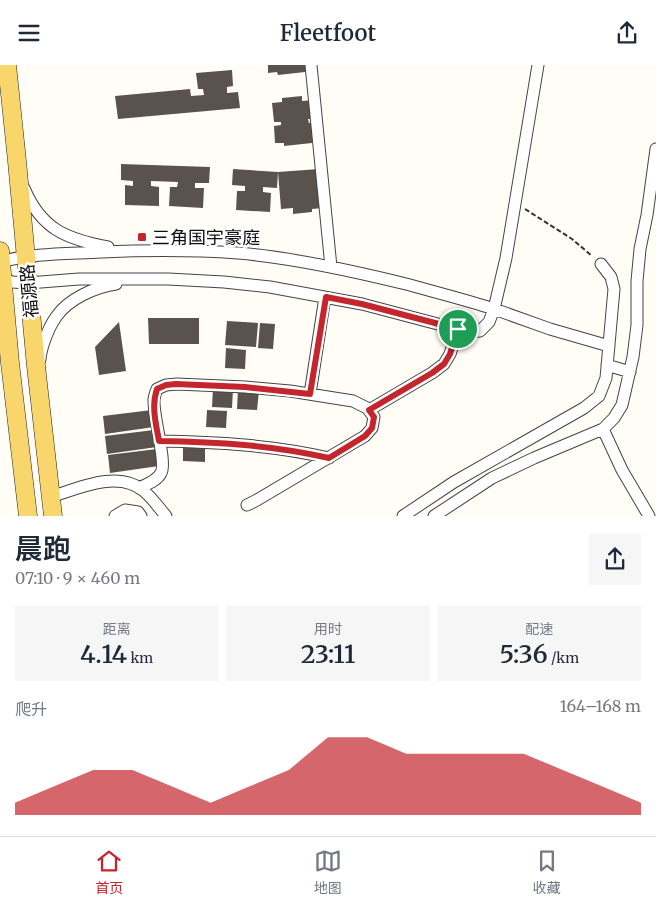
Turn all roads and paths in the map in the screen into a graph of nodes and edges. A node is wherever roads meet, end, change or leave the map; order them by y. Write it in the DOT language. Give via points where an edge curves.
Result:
graph roads {
  1 [pos="7,65"];
  2 [pos="311,65"];
  3 [pos="538,65"];
  4 [pos="656,149"];
  5 [pos="18,175"];
  6 [pos="515,203"];
  7 [pos="144,250"];
  8 [pos="26,257"];
  9 [pos="602,264"];
  10 [pos="1,266"];
  11 [pos="331,267"];
  12 [pos="168,279"];
  13 [pos="28,283"];
  14 [pos="326,297"];
  15 [pos="494,309"];
  16 [pos="458,329"];
  17 [pos="609,346"];
  18 [pos="608,365"];
  19 [pos="630,372"];
  20 [pos="38,387"];
  21 [pos="310,394"];
  22 [pos="369,410"];
  23 [pos="603,429"];
  24 [pos="159,441"];
  25 [pos="329,458"];
  26 [pos="139,488"];
  27 [pos="51,497"];
  28 [pos="247,505"];
  29 [pos="28,516"];
  30 [pos="53,516"];
  31 [pos="115,516"];
  32 [pos="141,516"];
  33 [pos="166,516"];
  34 [pos="403,516"];
  35 [pos="434,516"];
  36 [pos="649,516"];
  1 -- 5 [label="main road, 福源路"];
  2 -- 11 [label="street"];
  3 -- 6 [label="street"];
  4 -- 19 [label="street" via="640,249 637,325"];
  5 -- 7 [label="street" via="41,218 66,236 110,248"];
  5 -- 8 [label="main road, 福源路"];
  6 -- 9 [label="path" via="572,239"];
  6 -- 15 [label="street"];
  7 -- 8 [label="street"];
  7 -- 11 [label="street" via="241,253"];
  8 -- 10 [label="street"];
  8 -- 13 [label="main road, 福源路"];
  9 -- 17 [label="street" via="614,289"];
  10 -- 13 [label="street" via="12,282"];
  10 -- 29 [label="main road, 福源路"];
  11 -- 15 [label="street"];
  12 -- 13 [label="street" via="79,279"];
  12 -- 14 [label="street" via="270,287"];
  12 -- 20 [label="street" via="104,286 71,302 56,316 48,331 40,354"];
  13 -- 20 [label="main road, 福源路"];
  14 -- 16 [label="street"];
  14 -- 21 [label="street"];
  15 -- 16 [label="street" via="489,322 480,331"];
  15 -- 17 [label="street"];
  16 -- 22 [label="street" via="444,364"];
  17 -- 18 [label="street"];
  18 -- 19 [label="street"];
  18 -- 34 [label="street" via="600,396 584,408 454,482"];
  19 -- 23 [label="street" via="622,405"];
  20 -- 27 [label="main road, 福源路"];
  21 -- 22 [label="street" via="354,401"];
  21 -- 24 [label="street" via="245,387 166,385 157,389 154,398"];
  22 -- 25 [label="street" via="374,417 372,428 365,436"];
  23 -- 35 [label="street" via="492,478"];
  23 -- 36 [label="street"];
  24 -- 25 [label="street" via="299,451"];
  24 -- 26 [label="street" via="162,472"];
  25 -- 28 [label="street"];
  26 -- 27 [label="street" via="132,484 105,481"];
  26 -- 33 [label="street"];
  27 -- 30 [label="main road, 福源路"];
  31 -- 32 [label="street" via="125,510 138,512"];
}
